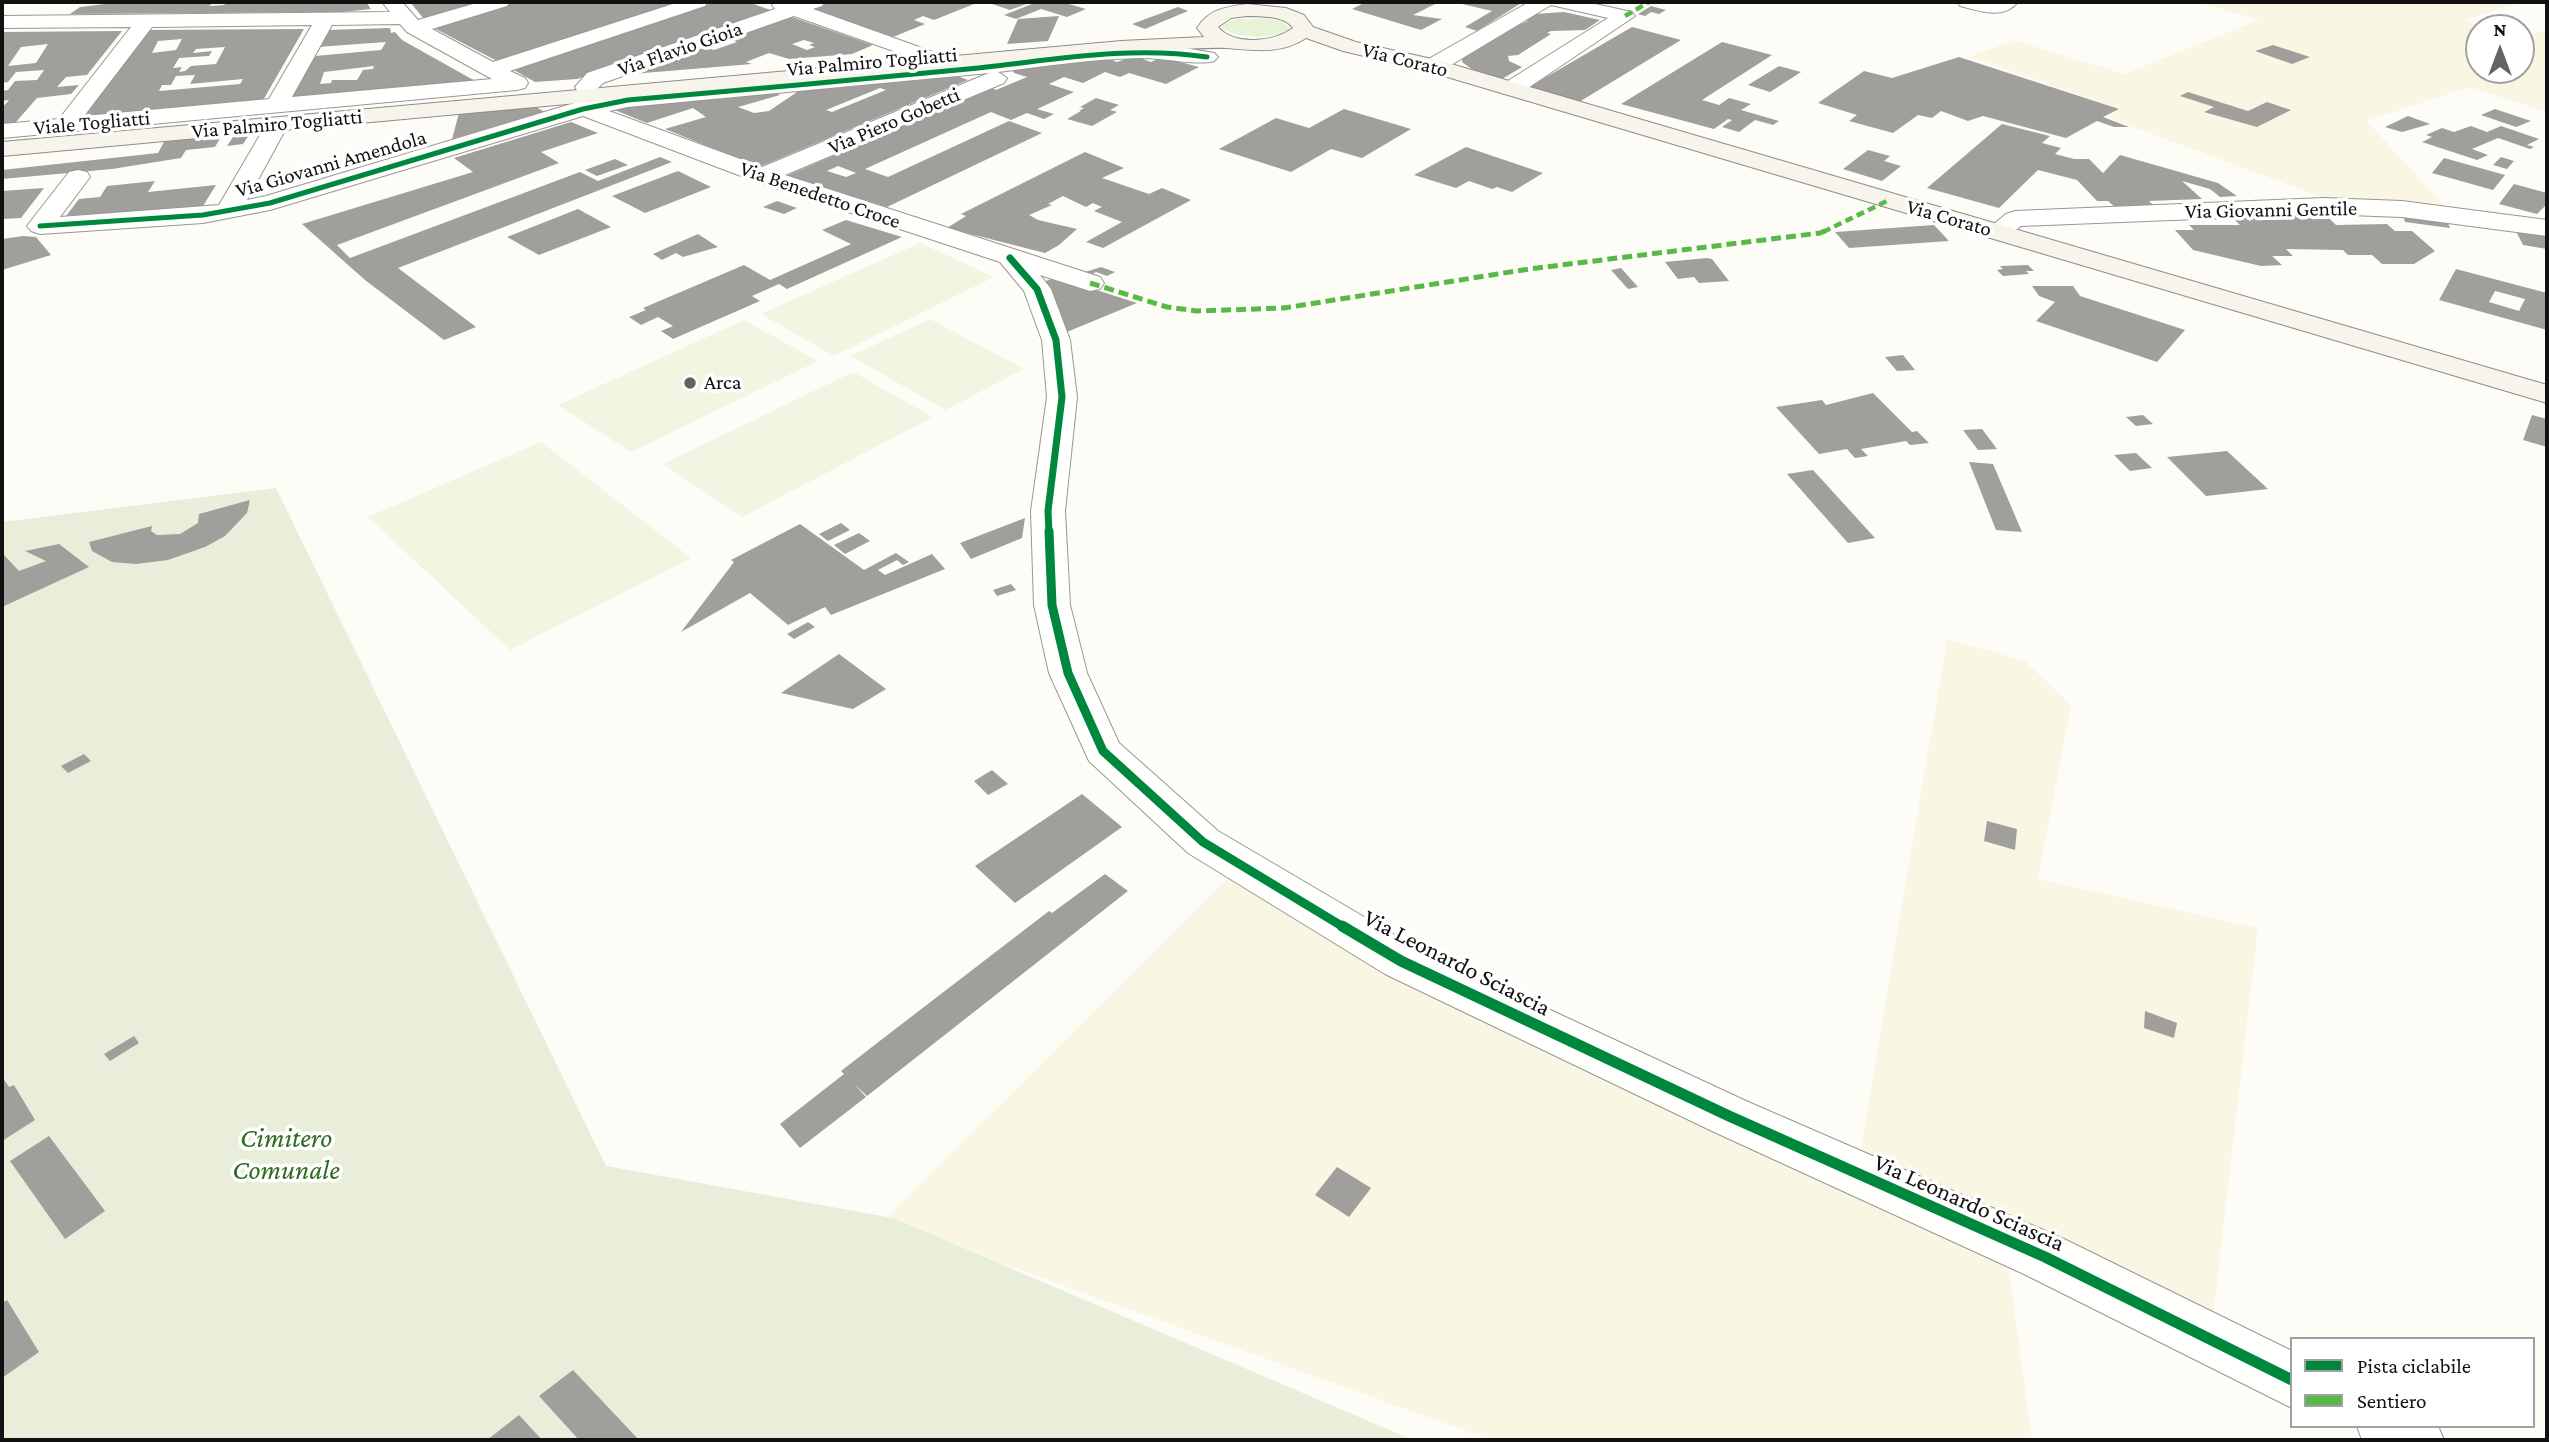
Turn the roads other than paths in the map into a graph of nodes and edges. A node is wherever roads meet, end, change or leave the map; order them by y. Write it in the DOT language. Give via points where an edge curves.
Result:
graph roads {
  1 [pos="500,2"];
  2 [pos="698,2"];
  3 [pos="773,2"];
  4 [pos="816,2"];
  5 [pos="1543,2"];
  6 [pos="1559,2"];
  7 [pos="1967,2"];
  8 [pos="2003,5"];
  9 [pos="1270,6"];
  10 [pos="794,9"];
  11 [pos="1215,13"];
  12 [pos="403,16"];
  13 [pos="1299,17"];
  14 [pos="326,19"];
  15 [pos="147,20"];
  16 [pos="2,22"];
  17 [pos="1228,42"];
  18 [pos="1275,44"];
  19 [pos="1350,47"];
  20 [pos="929,57"];
  21 [pos="1207,57"];
  22 [pos="1433,66"];
  23 [pos="977,68"];
  24 [pos="491,70"];
  25 [pos="1511,89"];
  26 [pos="534,91"];
  27 [pos="585,98"];
  28 [pos="277,114"];
  29 [pos="66,125"];
  30 [pos="2,131"];
  31 [pos="2,139"];
  32 [pos="2,149"];
  33 [pos="763,176"];
  34 [pos="78,177"];
  35 [pos="228,211"];
  36 [pos="2547,228"];
  37 [pos="1997,232"];
  38 [pos="1010,258"];
  39 [pos="1090,284"];
  40 [pos="2547,394"];
  41 [pos="2290,1379"];
  42 [pos="2389,1428"];
  43 [pos="2416,1440"];
  1 -- 12 [label="street"];
  2 -- 24 [label="street"];
  3 -- 10 [label="street"];
  4 -- 10 [label="street, Via Flavio Gioia"];
  5 -- 22 [label="street"];
  6 -- 25 [label="street" via="1625,16"];
  7 -- 8 [label="street"];
  9 -- 11 [label="main road, Via Corato"];
  9 -- 13 [label="main road, Via Corato"];
  10 -- 20 [label="street"];
  10 -- 27 [label="street, Via Flavio Gioia" via="595,78"];
  11 -- 17 [label="main road" via="1207,28"];
  11 -- 20 [label="main road, Via Palmiro Togliatti" via="1146,37"];
  12 -- 14 [label="street"];
  12 -- 24 [label="street, Via Benedetto Croce"];
  13 -- 18 [label="main road, Via Corato" via="1298,36"];
  13 -- 19 [label="main road, Via Corato"];
  14 -- 15 [label="street"];
  14 -- 28 [label="street"];
  15 -- 16 [label="street"];
  15 -- 29 [label="street"];
  17 -- 18 [label="main road, Via Corato"];
  17 -- 26 [label="main road, Via Palmiro Togliatti"];
  18 -- 19 [label="main road, Via Corato"];
  19 -- 22 [label="main road, Via Corato"];
  20 -- 27 [label="main road, Via Palmiro Togliatti"];
  21 -- 23 [label="street" via="1177,51 1104,54"];
  22 -- 25 [label="main road, Via Corato"];
  23 -- 27 [label="street" via="628,100"];
  23 -- 33 [label="street, Via Piero Gobetti" via="1002,76"];
  24 -- 26 [label="street, Via Benedetto Croce"];
  25 -- 37 [label="main road, Via Corato"];
  26 -- 27 [label="street, Via Benedetto Croce"];
  26 -- 28 [label="street, Viale Togliatti"];
  26 -- 28 [label="main road, Via Palmiro Togliatti"];
  26 -- 31 [label="main road, Via Palmiro Togliatti"];
  27 -- 33 [label="street, Via Benedetto Croce"];
  27 -- 35 [label="street, Via Giovanni Amendola" via="270,203"];
  28 -- 29 [label="street, Viale Togliatti"];
  28 -- 32 [label="main road, Via Palmiro Togliatti"];
  28 -- 35 [label="street"];
  29 -- 30 [label="street, Viale Togliatti"];
  33 -- 38 [label="street, Via Benedetto Croce"];
  34 -- 35 [label="street, Via Giovanni Amendola" via="40,226"];
  36 -- 37 [label="street, Via Giovanni Gentile" via="2402,209 2322,206 2015,219"];
  37 -- 40 [label="main road, Via Corato"];
  38 -- 39 [label="street, Via Benedetto Croce"];
  38 -- 41 [label="street, Via Leonardo Sciascia" via="1037,289 1056,340 1062,397 1048,511 1052,604 1068,673 1103,751 1203,842 1401,961 1729,1116 2045,1257"];
  42 -- 43 [label="street"];
}
